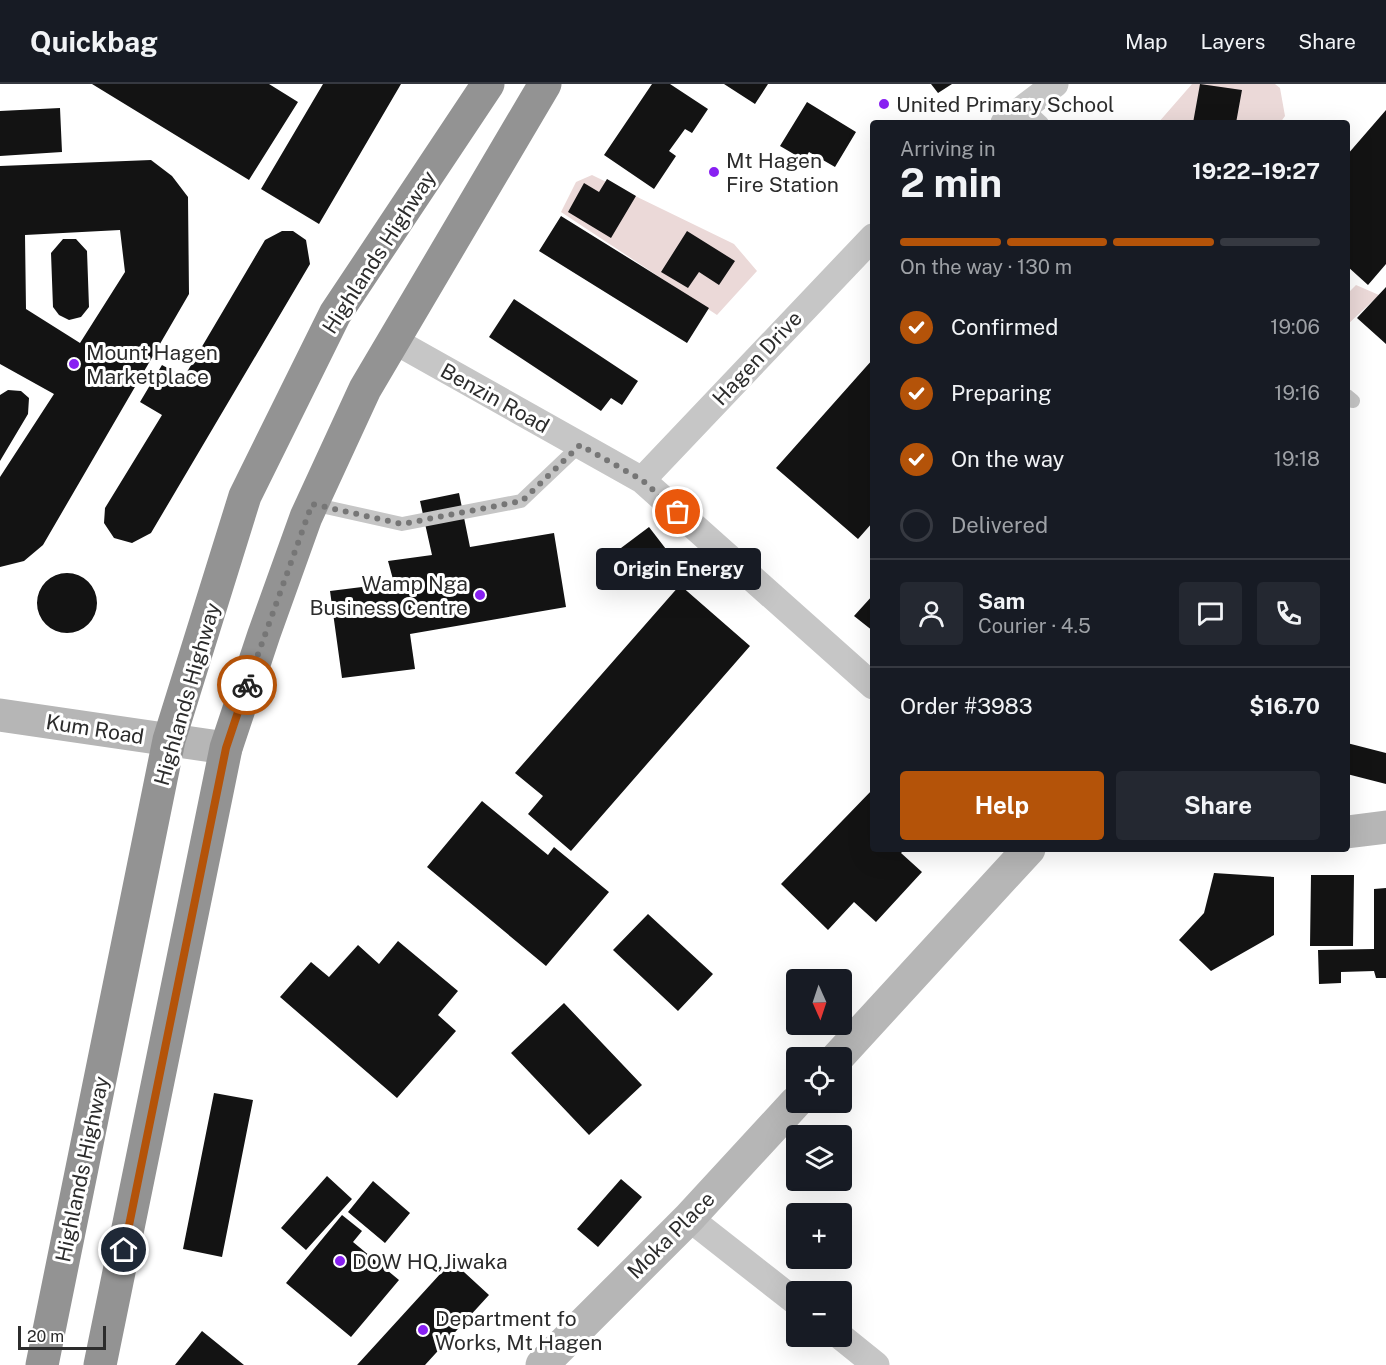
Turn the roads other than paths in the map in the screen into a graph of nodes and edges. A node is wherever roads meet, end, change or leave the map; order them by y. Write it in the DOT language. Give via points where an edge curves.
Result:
graph roads {
  1 [pos="489,84"];
  2 [pos="545,84"];
  3 [pos="1055,84"];
  4 [pos="1024,118"];
  5 [pos="870,240"];
  6 [pos="393,340"];
  7 [pos="580,445"];
  8 [pos="642,480"];
  9 [pos="312,504"];
  10 [pos="870,683"];
  11 [pos="0,715"];
  12 [pos="169,740"];
  13 [pos="226,748"];
  14 [pos="1386,827"];
  15 [pos="1350,832"];
  16 [pos="1026,852"];
  17 [pos="847,1047"];
  18 [pos="786,1113"];
  19 [pos="689,1218"];
  20 [pos="786,1294"];
  21 [pos="852,1346"];
  22 [pos="42,1365"];
  23 [pos="100,1365"];
  24 [pos="542,1365"];
  25 [pos="876,1365"];
  1 -- 12 [label="highway, Highlands Highway" via="335,314 251,486"];
  2 -- 6 [label="highway"];
  3 -- 4 [label="street"];
  5 -- 8 [label="street, Hagen Drive"];
  6 -- 7 [label="street, Benzin Road"];
  6 -- 9 [label="highway" via="365,389"];
  7 -- 8 [label="street, Benzin Road"];
  7 -- 9 [label="lane" via="522,501 402,524"];
  8 -- 10 [label="street, Benzin Road"];
  9 -- 13 [label="highway"];
  11 -- 12 [label="street, Kum Road"];
  12 -- 13 [label="street, Kum Road"];
  12 -- 22 [label="highway, Highlands Highway"];
  13 -- 23 [label="highway"];
  14 -- 15 [label="street"];
  16 -- 17 [label="street"];
  18 -- 19 [label="street, Moka Place"];
  19 -- 20 [label="street"];
  19 -- 24 [label="street, Moka Place"];
  21 -- 25 [label="street"];
}
